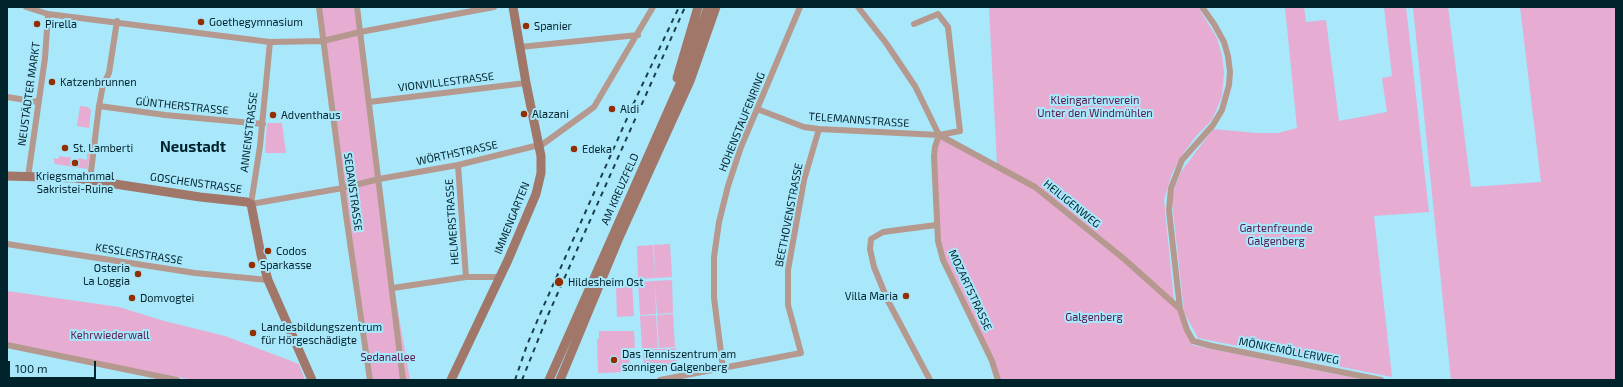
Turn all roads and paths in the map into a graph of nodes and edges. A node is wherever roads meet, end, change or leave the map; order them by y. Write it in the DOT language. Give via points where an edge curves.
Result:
graph roads {
  1 [pos="26,7"];
  2 [pos="319,7"];
  3 [pos="357,7"];
  4 [pos="494,7"];
  5 [pos="513,7"];
  6 [pos="653,7"];
  7 [pos="698,7"];
  8 [pos="708,7"];
  9 [pos="716,7"];
  10 [pos="800,7"];
  11 [pos="858,7"];
  12 [pos="1202,7"];
  13 [pos="48,14"];
  14 [pos="117,21"];
  15 [pos="914,24"];
  16 [pos="360,32"];
  17 [pos="638,35"];
  18 [pos="323,41"];
  19 [pos="270,42"];
  20 [pos="520,47"];
  21 [pos="526,83"];
  22 [pos="7,97"];
  23 [pos="672,100"];
  24 [pos="38,102"];
  25 [pos="369,102"];
  26 [pos="100,106"];
  27 [pos="757,109"];
  28 [pos="262,124"];
  29 [pos="819,129"];
  30 [pos="939,135"];
  31 [pos="539,145"];
  32 [pos="458,165"];
  33 [pos="7,176"];
  34 [pos="28,177"];
  35 [pos="379,179"];
  36 [pos="90,180"];
  37 [pos="343,188"];
  38 [pos="251,204"];
  39 [pos="936,225"];
  40 [pos="7,244"];
  41 [pos="466,277"];
  42 [pos="500,277"];
  43 [pos="268,280"];
  44 [pos="393,288"];
  45 [pos="1180,309"];
  46 [pos="7,345"];
  47 [pos="723,368"];
  48 [pos="177,380"];
  49 [pos="312,380"];
  50 [pos="370,380"];
  51 [pos="404,380"];
  52 [pos="450,380"];
  53 [pos="549,380"];
  54 [pos="560,380"];
  55 [pos="660,380"];
  56 [pos="930,380"];
  57 [pos="998,380"];
  58 [pos="1381,380"];
  1 -- 13 [label="street"];
  2 -- 18 [label="street, SEDANSTRASSE"];
  3 -- 16 [label="street"];
  4 -- 16 [label="street"];
  5 -- 20 [label="main road, IMMENGARTEN"];
  6 -- 17 [label="street, WÖRTHSTRASSE"];
  7 -- 23 [label="main road"];
  8 -- 23 [label="main road, AM KREUZFELD" via="692,56"];
  9 -- 54 [label="main road, AM KREUZFELD" via="690,81 618,240"];
  10 -- 27 [label="street, HOHENSTAUFENRING"];
  11 -- 30 [label="street" via="915,86"];
  12 -- 45 [label="street" via="1224,42 1228,56 1229,85 1219,116 1182,160 1171,188 1169,210"];
  13 -- 14 [label="street"];
  13 -- 24 [label="street, NEUSTÄDTER MARKT"];
  14 -- 19 [label="street"];
  14 -- 26 [label="street" via="109,73"];
  15 -- 30 [label="street" via="938,14 948,27 960,130"];
  16 -- 18 [label="street"];
  16 -- 25 [label="street"];
  17 -- 20 [label="street"];
  17 -- 31 [label="street, WÖRTHSTRASSE" via="594,107"];
  18 -- 19 [label="street"];
  18 -- 37 [label="street, SEDANSTRASSE"];
  19 -- 28 [label="street, ANNENSTRASSE"];
  20 -- 21 [label="main road, IMMENGARTEN"];
  21 -- 25 [label="street, VIONVILLESTRASSE"];
  21 -- 31 [label="main road, IMMENGARTEN"];
  22 -- 24 [label="street"];
  23 -- 53 [label="main road, AM KREUZFELD"];
  24 -- 34 [label="street, NEUSTÄDTER MARKT"];
  25 -- 35 [label="street"];
  26 -- 28 [label="street, GÜNTHERSTRASSE"];
  26 -- 36 [label="street"];
  27 -- 29 [label="street, TELEMANNSTRASSE" via="804,127"];
  27 -- 47 [label="street, HOHENSTAUFENRING" via="728,186 714,257 714,298"];
  28 -- 38 [label="street, ANNENSTRASSE"];
  29 -- 30 [label="street, TELEMANNSTRASSE"];
  29 -- 47 [label="street, BEETHOVENSTRASSE" via="804,180 788,270 788,305 801,353"];
  30 -- 39 [label="street, MOZARTSTRASSE" via="934,156"];
  30 -- 45 [label="street, HEILIGENWEG" via="1036,187 1141,273"];
  31 -- 32 [label="street, WÖRTHSTRASSE"];
  31 -- 42 [label="main road, IMMENGARTEN" via="542,169 536,194"];
  32 -- 35 [label="street, WÖRTHSTRASSE"];
  32 -- 41 [label="street, HELMERSTRASSE"];
  33 -- 34 [label="main road, GOSCHENSTRASSE"];
  34 -- 36 [label="main road, GOSCHENSTRASSE"];
  35 -- 37 [label="street, GOSCHENSTRASSE"];
  35 -- 44 [label="street"];
  36 -- 38 [label="main road, GOSCHENSTRASSE"];
  37 -- 38 [label="street, GOSCHENSTRASSE"];
  37 -- 50 [label="street, SEDANSTRASSE"];
  38 -- 43 [label="main road, ANNENSTRASSE"];
  39 -- 56 [label="street" via="883,232 871,239 870,249 874,267 888,301"];
  39 -- 57 [label="street, MOZARTSTRASSE" via="943,260 992,361"];
  40 -- 43 [label="street, KESSLERSTRASSE" via="195,273"];
  41 -- 42 [label="street"];
  41 -- 44 [label="street"];
  42 -- 52 [label="main road, IMMENGARTEN"];
  43 -- 49 [label="main road, ANNENSTRASSE"];
  44 -- 51 [label="street"];
  45 -- 58 [label="street, MÖNKEMÖLLERWEG" via="1193,341"];
  46 -- 48 [label="street"];
  47 -- 55 [label="street"];
}
